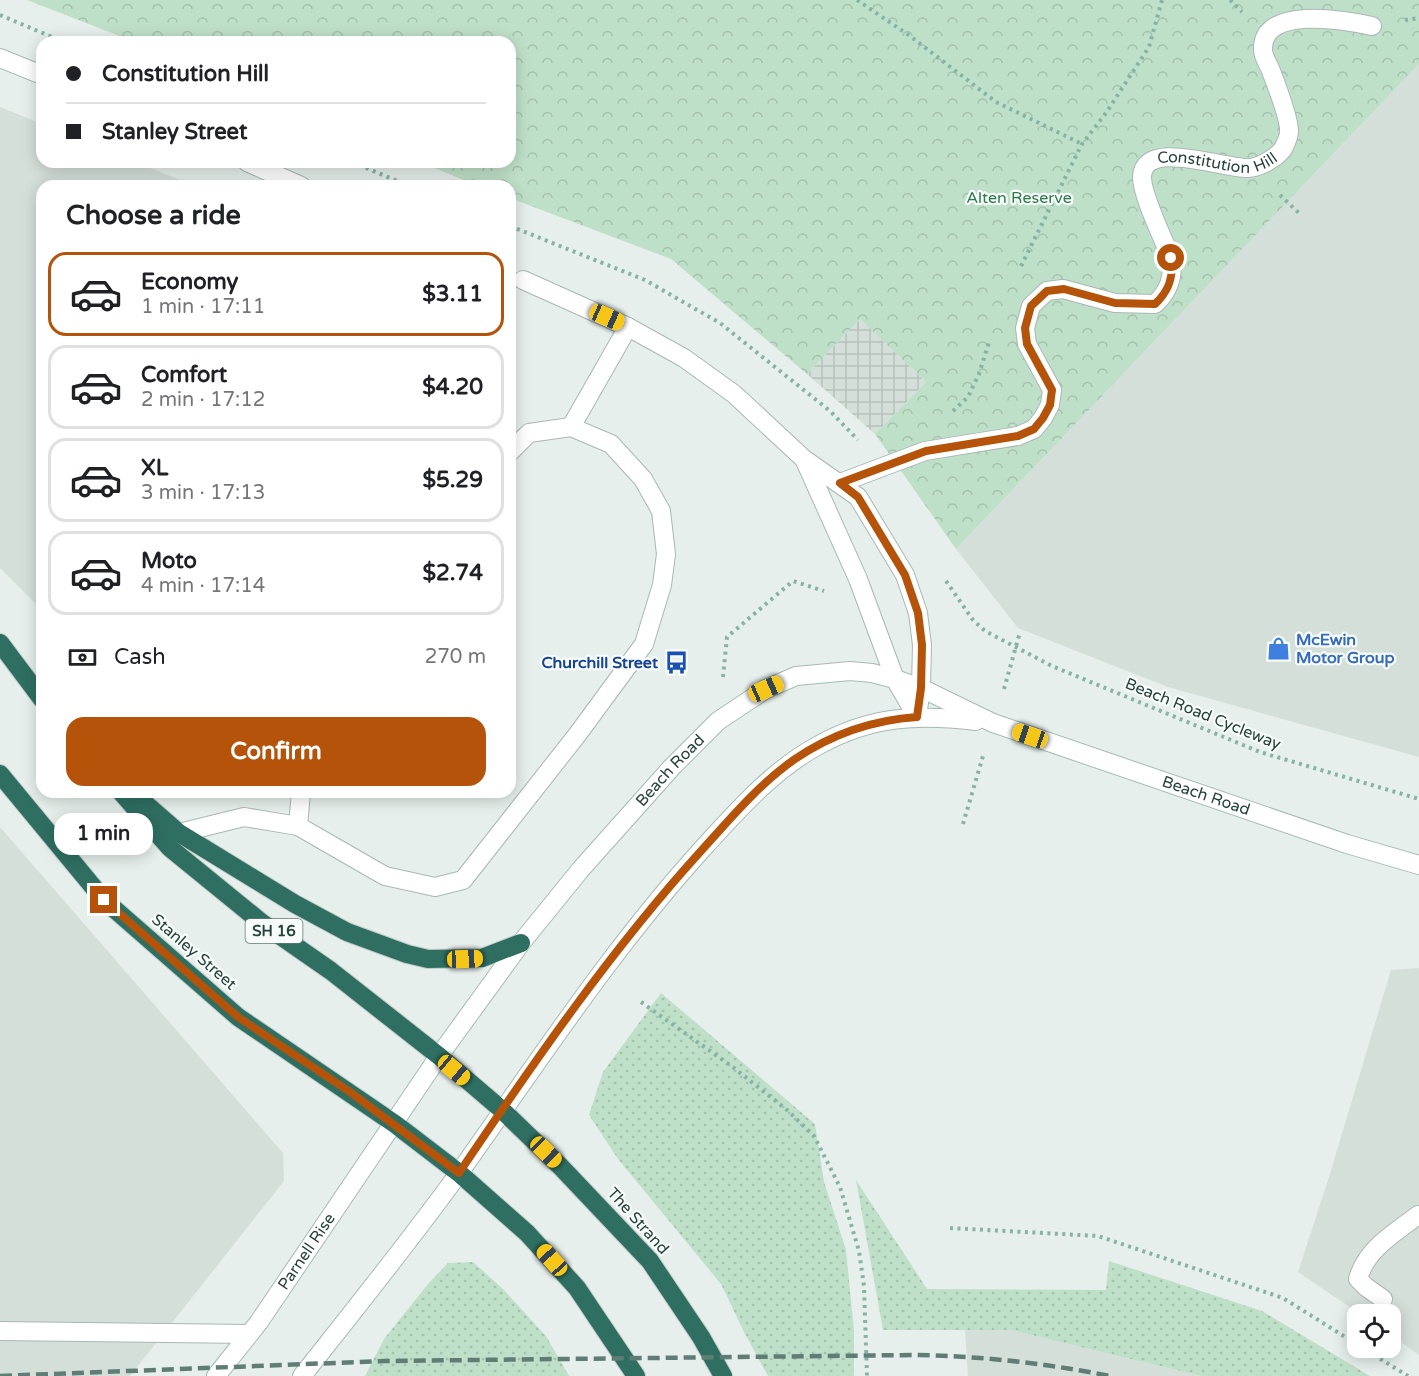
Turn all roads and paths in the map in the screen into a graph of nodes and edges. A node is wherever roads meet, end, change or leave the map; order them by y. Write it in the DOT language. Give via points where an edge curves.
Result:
graph roads {
  1 [pos="857,0"];
  2 [pos="1162,0"];
  3 [pos="0,15"];
  4 [pos="1372,26"];
  5 [pos="50,36"];
  6 [pos="0,58"];
  7 [pos="36,73"];
  8 [pos="1082,144"];
  9 [pos="260,168"];
  10 [pos="366,168"];
  11 [pos="288,180"];
  12 [pos="396,180"];
  13 [pos="1018,273"];
  14 [pos="523,280"];
  15 [pos="628,327"];
  16 [pos="992,334"];
  17 [pos="979,374"];
  18 [pos="571,427"];
  19 [pos="516,446"];
  20 [pos="804,459"];
  21 [pos="840,483"];
  22 [pos="793,580"];
  23 [pos="954,595"];
  24 [pos="727,637"];
  25 [pos="0,643"];
  26 [pos="895,679"];
  27 [pos="921,688"];
  28 [pos="36,691"];
  29 [pos="917,717"];
  30 [pos="993,723"];
  31 [pos="0,774"];
  32 [pos="126,798"];
  33 [pos="139,798"];
  34 [pos="300,798"];
  35 [pos="1419,800"];
  36 [pos="298,826"];
  37 [pos="179,833"];
  38 [pos="1419,865"];
  39 [pos="521,943"];
  40 [pos="640,1002"];
  41 [pos="439,1056"];
  42 [pos="502,1110"];
  43 [pos="394,1124"];
  44 [pos="459,1173"];
  45 [pos="1418,1215"];
  46 [pos="950,1228"];
  47 [pos="1383,1299"];
  48 [pos="0,1330"];
  49 [pos="249,1334"];
  50 [pos="1347,1338"];
  51 [pos="1379,1358"];
  52 [pos="216,1376"];
  53 [pos="302,1376"];
  54 [pos="636,1376"];
  55 [pos="723,1376"];
  56 [pos="867,1376"];
  57 [pos="1408,1376"];
  1 -- 8 [label="path" via="996,102"];
  2 -- 8 [label="path" via="1149,47"];
  3 -- 5 [label="path"];
  4 -- 21 [label="main road, Constitution Hill" via="1300,18 1280,23 1266,35 1263,51 1289,132 1284,148 1276,156 1250,168 1179,157 1148,162 1142,178 1171,258 1171,280 1155,304 1115,303 1064,289 1047,291 1031,306 1025,328 1027,344 1052,390 1050,405 1034,429 1018,436 926,451"];
  6 -- 7 [label="main road"];
  8 -- 13 [label="path"];
  9 -- 11 [label="main road"];
  10 -- 12 [label="path"];
  14 -- 15 [label="main road"];
  15 -- 18 [label="main road"];
  15 -- 20 [label="main road" via="684,358 734,394"];
  16 -- 17 [label="path"];
  18 -- 19 [label="main road" via="529,433"];
  18 -- 36 [label="main road" via="611,444 643,478 661,511 666,554 662,585 644,644 463,880 435,886 385,876"];
  20 -- 21 [label="main road"];
  20 -- 26 [label="main road" via="858,579"];
  21 -- 27 [label="main road" via="858,497 905,575 920,627"];
  22 -- 24 [label="path"];
  23 -- 35 [label="path, Beach Road Cycleway" via="985,631 1052,666 1260,752"];
  25 -- 28 [label="highway"];
  26 -- 27 [label="main road, Beach Road"];
  26 -- 29 [label="main road"];
  26 -- 39 [label="main road, Beach Road" via="849,671 796,676 741,704 672,767"];
  27 -- 29 [label="main road"];
  27 -- 30 [label="main road, Beach Road"];
  29 -- 30 [label="main road, Beach Road"];
  29 -- 42 [label="main road, Beach Road" via="868,723 819,744 759,789 665,890"];
  30 -- 38 [label="main road, Beach Road"];
  31 -- 43 [label="highway, Stanley Street" via="104,900 238,1017"];
  32 -- 41 [label="highway, SH 16" via="171,848 262,923 332,971"];
  33 -- 37 [label="highway"];
  34 -- 36 [label="main road"];
  36 -- 37 [label="main road" via="244,817"];
  37 -- 39 [label="highway" via="347,932 407,954 482,958"];
  39 -- 41 [label="main road, Beach Road"];
  40 -- 56 [label="path" via="734,1068 814,1136 840,1187 859,1251"];
  41 -- 42 [label="highway, SH 16"];
  41 -- 43 [label="main road, Parnell Rise"];
  42 -- 44 [label="main road, Beach Road"];
  42 -- 55 [label="highway, The Strand / SH 16" via="650,1261"];
  43 -- 44 [label="highway, Stanley Street"];
  43 -- 49 [label="main road, Parnell Rise"];
  44 -- 53 [label="main road"];
  44 -- 54 [label="highway" via="527,1233 577,1288"];
  45 -- 47 [label="main road" via="1374,1250 1362,1266 1358,1279"];
  46 -- 50 [label="path" via="1098,1236 1283,1298"];
  48 -- 49 [label="main road"];
  49 -- 52 [label="main road, Parnell Rise"];
  51 -- 57 [label="path"];
}
